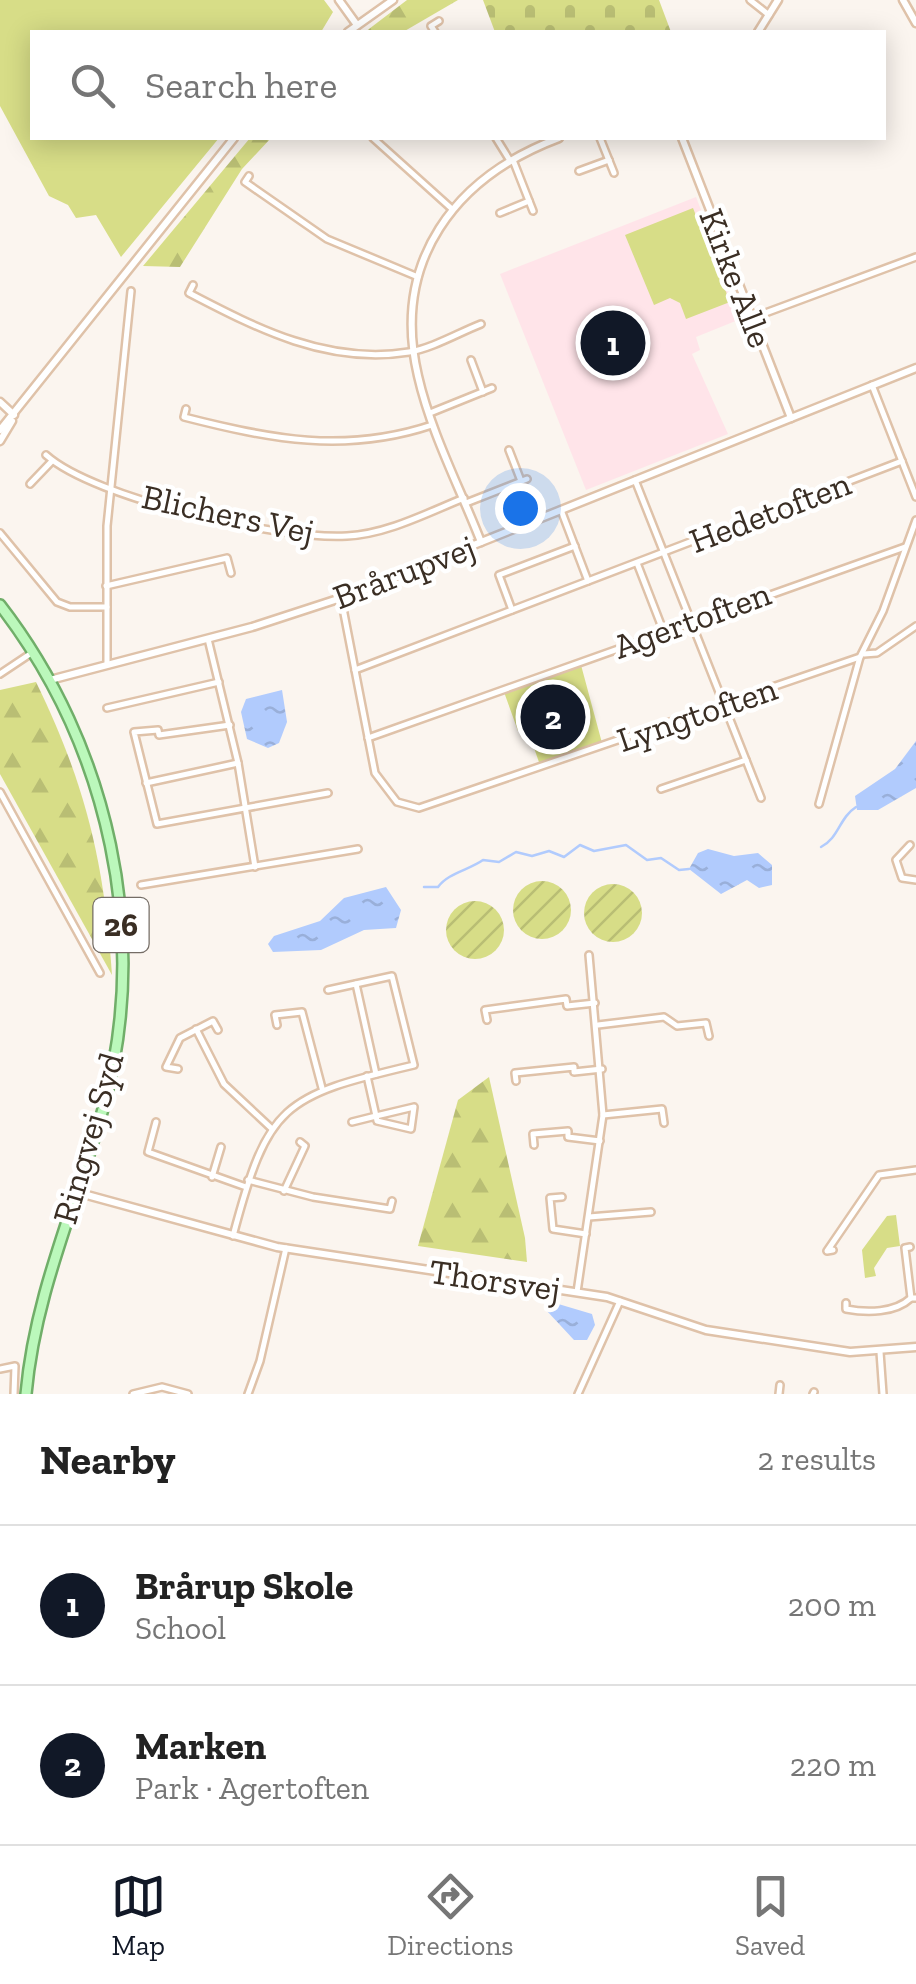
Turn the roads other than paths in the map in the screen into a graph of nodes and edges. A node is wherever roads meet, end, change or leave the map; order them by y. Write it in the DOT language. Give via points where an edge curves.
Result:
graph roads {
  1 [pos="339,0"];
  2 [pos="393,0"];
  3 [pos="750,0"];
  4 [pos="778,0"];
  5 [pos="903,0"];
  6 [pos="769,14"];
  7 [pos="438,22"];
  8 [pos="916,23"];
  9 [pos="358,24"];
  10 [pos="350,30"];
  11 [pos="434,30"];
  12 [pos="759,30"];
  13 [pos="232,140"];
  14 [pos="375,140"];
  15 [pos="497,140"];
  16 [pos="554,140"];
  17 [pos="601,140"];
  18 [pos="683,140"];
  19 [pos="510,159"];
  20 [pos="609,160"];
  21 [pos="579,171"];
  22 [pos="614,173"];
  23 [pos="249,176"];
  24 [pos="529,201"];
  25 [pos="452,209"];
  26 [pos="532,211"];
  27 [pos="500,212"];
  28 [pos="916,257"];
  29 [pos="418,277"];
  30 [pos="193,285"];
  31 [pos="131,291"];
  32 [pos="752,318"];
  33 [pos="481,324"];
  34 [pos="413,351"];
  35 [pos="471,360"];
  36 [pos="916,368"];
  37 [pos="872,386"];
  38 [pos="492,388"];
  39 [pos="483,392"];
  40 [pos="0,402"];
  41 [pos="186,409"];
  42 [pos="430,413"];
  43 [pos="14,415"];
  44 [pos="791,418"];
  45 [pos="435,424"];
  46 [pos="0,430"];
  47 [pos="0,442"];
  48 [pos="508,450"];
  49 [pos="902,461"];
  50 [pos="635,480"];
  51 [pos="30,484"];
  52 [pos="110,487"];
  53 [pos="916,497"];
  54 [pos="465,500"];
  55 [pos="561,510"];
  56 [pos="916,520"];
  57 [pos="0,534"];
  58 [pos="481,542"];
  59 [pos="575,546"];
  60 [pos="905,547"];
  61 [pos="664,553"];
  62 [pos="637,563"];
  63 [pos="231,573"];
  64 [pos="588,581"];
  65 [pos="106,586"];
  66 [pos="341,598"];
  67 [pos="0,605"];
  68 [pos="106,608"];
  69 [pos="512,610"];
  70 [pos="690,620"];
  71 [pos="916,626"];
  72 [pos="663,630"];
  73 [pos="208,639"];
  74 [pos="33,652"];
  75 [pos="862,656"];
  76 [pos="108,664"];
  77 [pos="356,670"];
  78 [pos="0,674"];
  79 [pos="50,680"];
  80 [pos="219,682"];
  81 [pos="724,705"];
  82 [pos="107,708"];
  83 [pos="230,725"];
  84 [pos="368,738"];
  85 [pos="746,760"];
  86 [pos="238,764"];
  87 [pos="146,782"];
  88 [pos="661,789"];
  89 [pos="0,792"];
  90 [pos="328,793"];
  91 [pos="761,798"];
  92 [pos="818,804"];
  93 [pos="246,808"];
  94 [pos="910,844"];
  95 [pos="358,849"];
  96 [pos="255,867"];
  97 [pos="916,880"];
  98 [pos="141,885"];
  99 [pos="589,955"];
  100 [pos="100,973"];
  101 [pos="356,984"];
  102 [pos="328,990"];
  103 [pos="595,1003"];
  104 [pos="486,1020"];
  105 [pos="277,1025"];
  106 [pos="598,1025"];
  107 [pos="196,1029"];
  108 [pos="218,1030"];
  109 [pos="708,1036"];
  110 [pos="178,1069"];
  111 [pos="602,1070"];
  112 [pos="376,1074"];
  113 [pos="366,1076"];
  114 [pos="516,1081"];
  115 [pos="322,1088"];
  116 [pos="603,1115"];
  117 [pos="376,1116"];
  118 [pos="156,1122"];
  119 [pos="352,1122"];
  120 [pos="664,1123"];
  121 [pos="271,1128"];
  122 [pos="600,1141"];
  123 [pos="300,1142"];
  124 [pos="534,1145"];
  125 [pos="220,1147"];
  126 [pos="916,1170"];
  127 [pos="212,1177"];
  128 [pos="247,1184"];
  129 [pos="284,1190"];
  130 [pos="75,1192"];
  131 [pos="562,1197"];
  132 [pos="392,1201"];
  133 [pos="650,1212"];
  134 [pos="588,1217"];
  135 [pos="586,1234"];
  136 [pos="233,1236"];
  137 [pos="910,1247"];
  138 [pos="286,1248"];
  139 [pos="833,1250"];
  140 [pos="577,1292"];
  141 [pos="914,1298"];
  142 [pos="620,1301"];
  143 [pos="846,1303"];
  144 [pos="916,1347"];
  145 [pos="880,1352"];
  146 [pos="0,1368"];
  147 [pos="780,1386"];
  148 [pos="14,1394"];
  149 [pos="26,1394"];
  150 [pos="133,1394"];
  151 [pos="188,1394"];
  152 [pos="248,1394"];
  153 [pos="578,1394"];
  154 [pos="779,1394"];
  155 [pos="883,1394"];
  1 -- 9 [label="street"];
  2 -- 9 [label="street"];
  3 -- 6 [label="street"];
  4 -- 6 [label="street"];
  5 -- 8 [label="street"];
  6 -- 12 [label="street"];
  7 -- 11 [label="street"];
  9 -- 10 [label="street"];
  13 -- 43 [label="street"];
  14 -- 25 [label="street"];
  15 -- 19 [label="street"];
  16 -- 19 [label="street"];
  17 -- 20 [label="street"];
  18 -- 32 [label="street, Kirke Alle"];
  19 -- 24 [label="street"];
  19 -- 25 [label="street"];
  20 -- 21 [label="street"];
  20 -- 22 [label="street"];
  23 -- 29 [label="street" via="245,182 327,239"];
  24 -- 26 [label="street"];
  24 -- 27 [label="street"];
  25 -- 29 [label="street"];
  28 -- 32 [label="street"];
  29 -- 34 [label="street"];
  30 -- 34 [label="street" via="189,292 282,338 354,353"];
  31 -- 52 [label="street"];
  32 -- 44 [label="street, Kirke Alle"];
  33 -- 34 [label="street"];
  34 -- 42 [label="street"];
  35 -- 39 [label="street"];
  36 -- 37 [label="street, Brårupvej"];
  37 -- 44 [label="street, Brårupvej"];
  37 -- 49 [label="street"];
  38 -- 39 [label="street"];
  39 -- 42 [label="street"];
  40 -- 43 [label="street"];
  41 -- 45 [label="street" via="184,417 302,443 378,440"];
  42 -- 45 [label="street"];
  43 -- 46 [label="street"];
  43 -- 47 [label="street"];
  44 -- 50 [label="street, Brårupvej"];
  45 -- 54 [label="street"];
  48 -- 54 [label="street, Blichers Vej" via="524,480"];
  49 -- 53 [label="street"];
  49 -- 61 [label="street, Hedetoften"];
  50 -- 55 [label="street, Brårupvej"];
  50 -- 61 [label="street"];
  51 -- 52 [label="street, Blichers Vej" via="49,458 76,477"];
  52 -- 54 [label="street, Blichers Vej" via="186,511 323,536 388,528"];
  52 -- 65 [label="street"];
  54 -- 58 [label="street"];
  55 -- 58 [label="street, Brårupvej"];
  55 -- 59 [label="street"];
  56 -- 60 [label="street"];
  57 -- 68 [label="street" via="57,602"];
  58 -- 66 [label="street, Brårupvej"];
  59 -- 64 [label="street"];
  59 -- 69 [label="street" via="498,575"];
  60 -- 70 [label="street, Agertoften"];
  60 -- 75 [label="street"];
  61 -- 62 [label="street, Hedetoften"];
  61 -- 70 [label="street"];
  62 -- 64 [label="street, Hedetoften"];
  62 -- 72 [label="street"];
  63 -- 65 [label="street" via="227,558"];
  64 -- 69 [label="street, Hedetoften"];
  65 -- 68 [label="street"];
  66 -- 73 [label="street, Brårupvej"];
  66 -- 77 [label="street, Lyngtoften"];
  67 -- 74 [label="main road, Ringvej Syd / 26"];
  68 -- 76 [label="street"];
  69 -- 77 [label="street, Hedetoften"];
  70 -- 72 [label="street, Agertoften"];
  70 -- 81 [label="street"];
  71 -- 75 [label="street, Lyngtoften"];
  72 -- 84 [label="street, Agertoften"];
  73 -- 76 [label="street, Brårupvej"];
  73 -- 80 [label="street"];
  74 -- 78 [label="street"];
  74 -- 79 [label="main road, Ringvej Syd / 26"];
  75 -- 81 [label="street, Lyngtoften"];
  75 -- 92 [label="street"];
  76 -- 79 [label="street, Brårupvej"];
  77 -- 84 [label="street, Lyngtoften"];
  79 -- 130 [label="main road, Ringvej Syd / 26" via="102,808 122,935 111,1077"];
  80 -- 82 [label="street"];
  80 -- 83 [label="street"];
  81 -- 84 [label="street, Lyngtoften" via="419,808 397,802 380,785"];
  81 -- 85 [label="street"];
  83 -- 86 [label="street"];
  83 -- 87 [label="street" via="134,732"];
  85 -- 88 [label="street"];
  85 -- 91 [label="street"];
  86 -- 87 [label="street"];
  86 -- 93 [label="street"];
  87 -- 93 [label="street" via="157,824"];
  89 -- 100 [label="street"];
  90 -- 93 [label="street"];
  93 -- 96 [label="street"];
  94 -- 97 [label="street" via="896,860 902,878"];
  95 -- 96 [label="street"];
  96 -- 98 [label="street"];
  99 -- 103 [label="street"];
  101 -- 102 [label="street"];
  101 -- 112 [label="street"];
  101 -- 112 [label="street" via="392,976 414,1065"];
  103 -- 104 [label="street" via="485,1010"];
  103 -- 106 [label="street"];
  105 -- 115 [label="street" via="275,1015 302,1012"];
  106 -- 109 [label="street" via="664,1017 677,1026 706,1022"];
  106 -- 111 [label="street"];
  107 -- 108 [label="street" via="213,1021"];
  107 -- 110 [label="street" via="170,1052 166,1067"];
  107 -- 121 [label="street" via="234,1097"];
  111 -- 114 [label="street" via="515,1073"];
  111 -- 116 [label="street"];
  112 -- 113 [label="street"];
  113 -- 115 [label="street"];
  113 -- 117 [label="street"];
  115 -- 121 [label="street"];
  116 -- 120 [label="street" via="662,1108"];
  116 -- 122 [label="street"];
  117 -- 117 [label="street" via="414,1107 416,1108 411,1129"];
  117 -- 119 [label="street"];
  118 -- 127 [label="street" via="148,1152"];
  121 -- 128 [label="street"];
  122 -- 124 [label="street" via="568,1137 568,1131 533,1134"];
  122 -- 134 [label="street"];
  123 -- 129 [label="street" via="304,1146"];
  125 -- 127 [label="street"];
  126 -- 139 [label="street" via="879,1176 826,1250"];
  127 -- 128 [label="street"];
  128 -- 129 [label="street"];
  128 -- 136 [label="street"];
  129 -- 132 [label="street" via="390,1209"];
  130 -- 136 [label="street, Thorsvej"];
  130 -- 149 [label="main road, Ringvej Syd / 26" via="40,1301"];
  131 -- 135 [label="street" via="550,1198 553,1230"];
  133 -- 134 [label="street"];
  134 -- 135 [label="street"];
  135 -- 140 [label="street"];
  136 -- 138 [label="street, Thorsvej"];
  137 -- 141 [label="street" via="904,1248"];
  138 -- 140 [label="street, Thorsvej"];
  138 -- 152 [label="street"];
  140 -- 142 [label="street, Thorsvej"];
  141 -- 143 [label="street" via="902,1307 860,1312 846,1309"];
  142 -- 145 [label="street, Thorsvej" via="706,1330"];
  142 -- 153 [label="street"];
  144 -- 145 [label="street, Thorsvej"];
  145 -- 155 [label="street"];
  146 -- 148 [label="street" via="15,1366"];
  147 -- 154 [label="street"];
  150 -- 151 [label="street" via="162,1387"];
}
